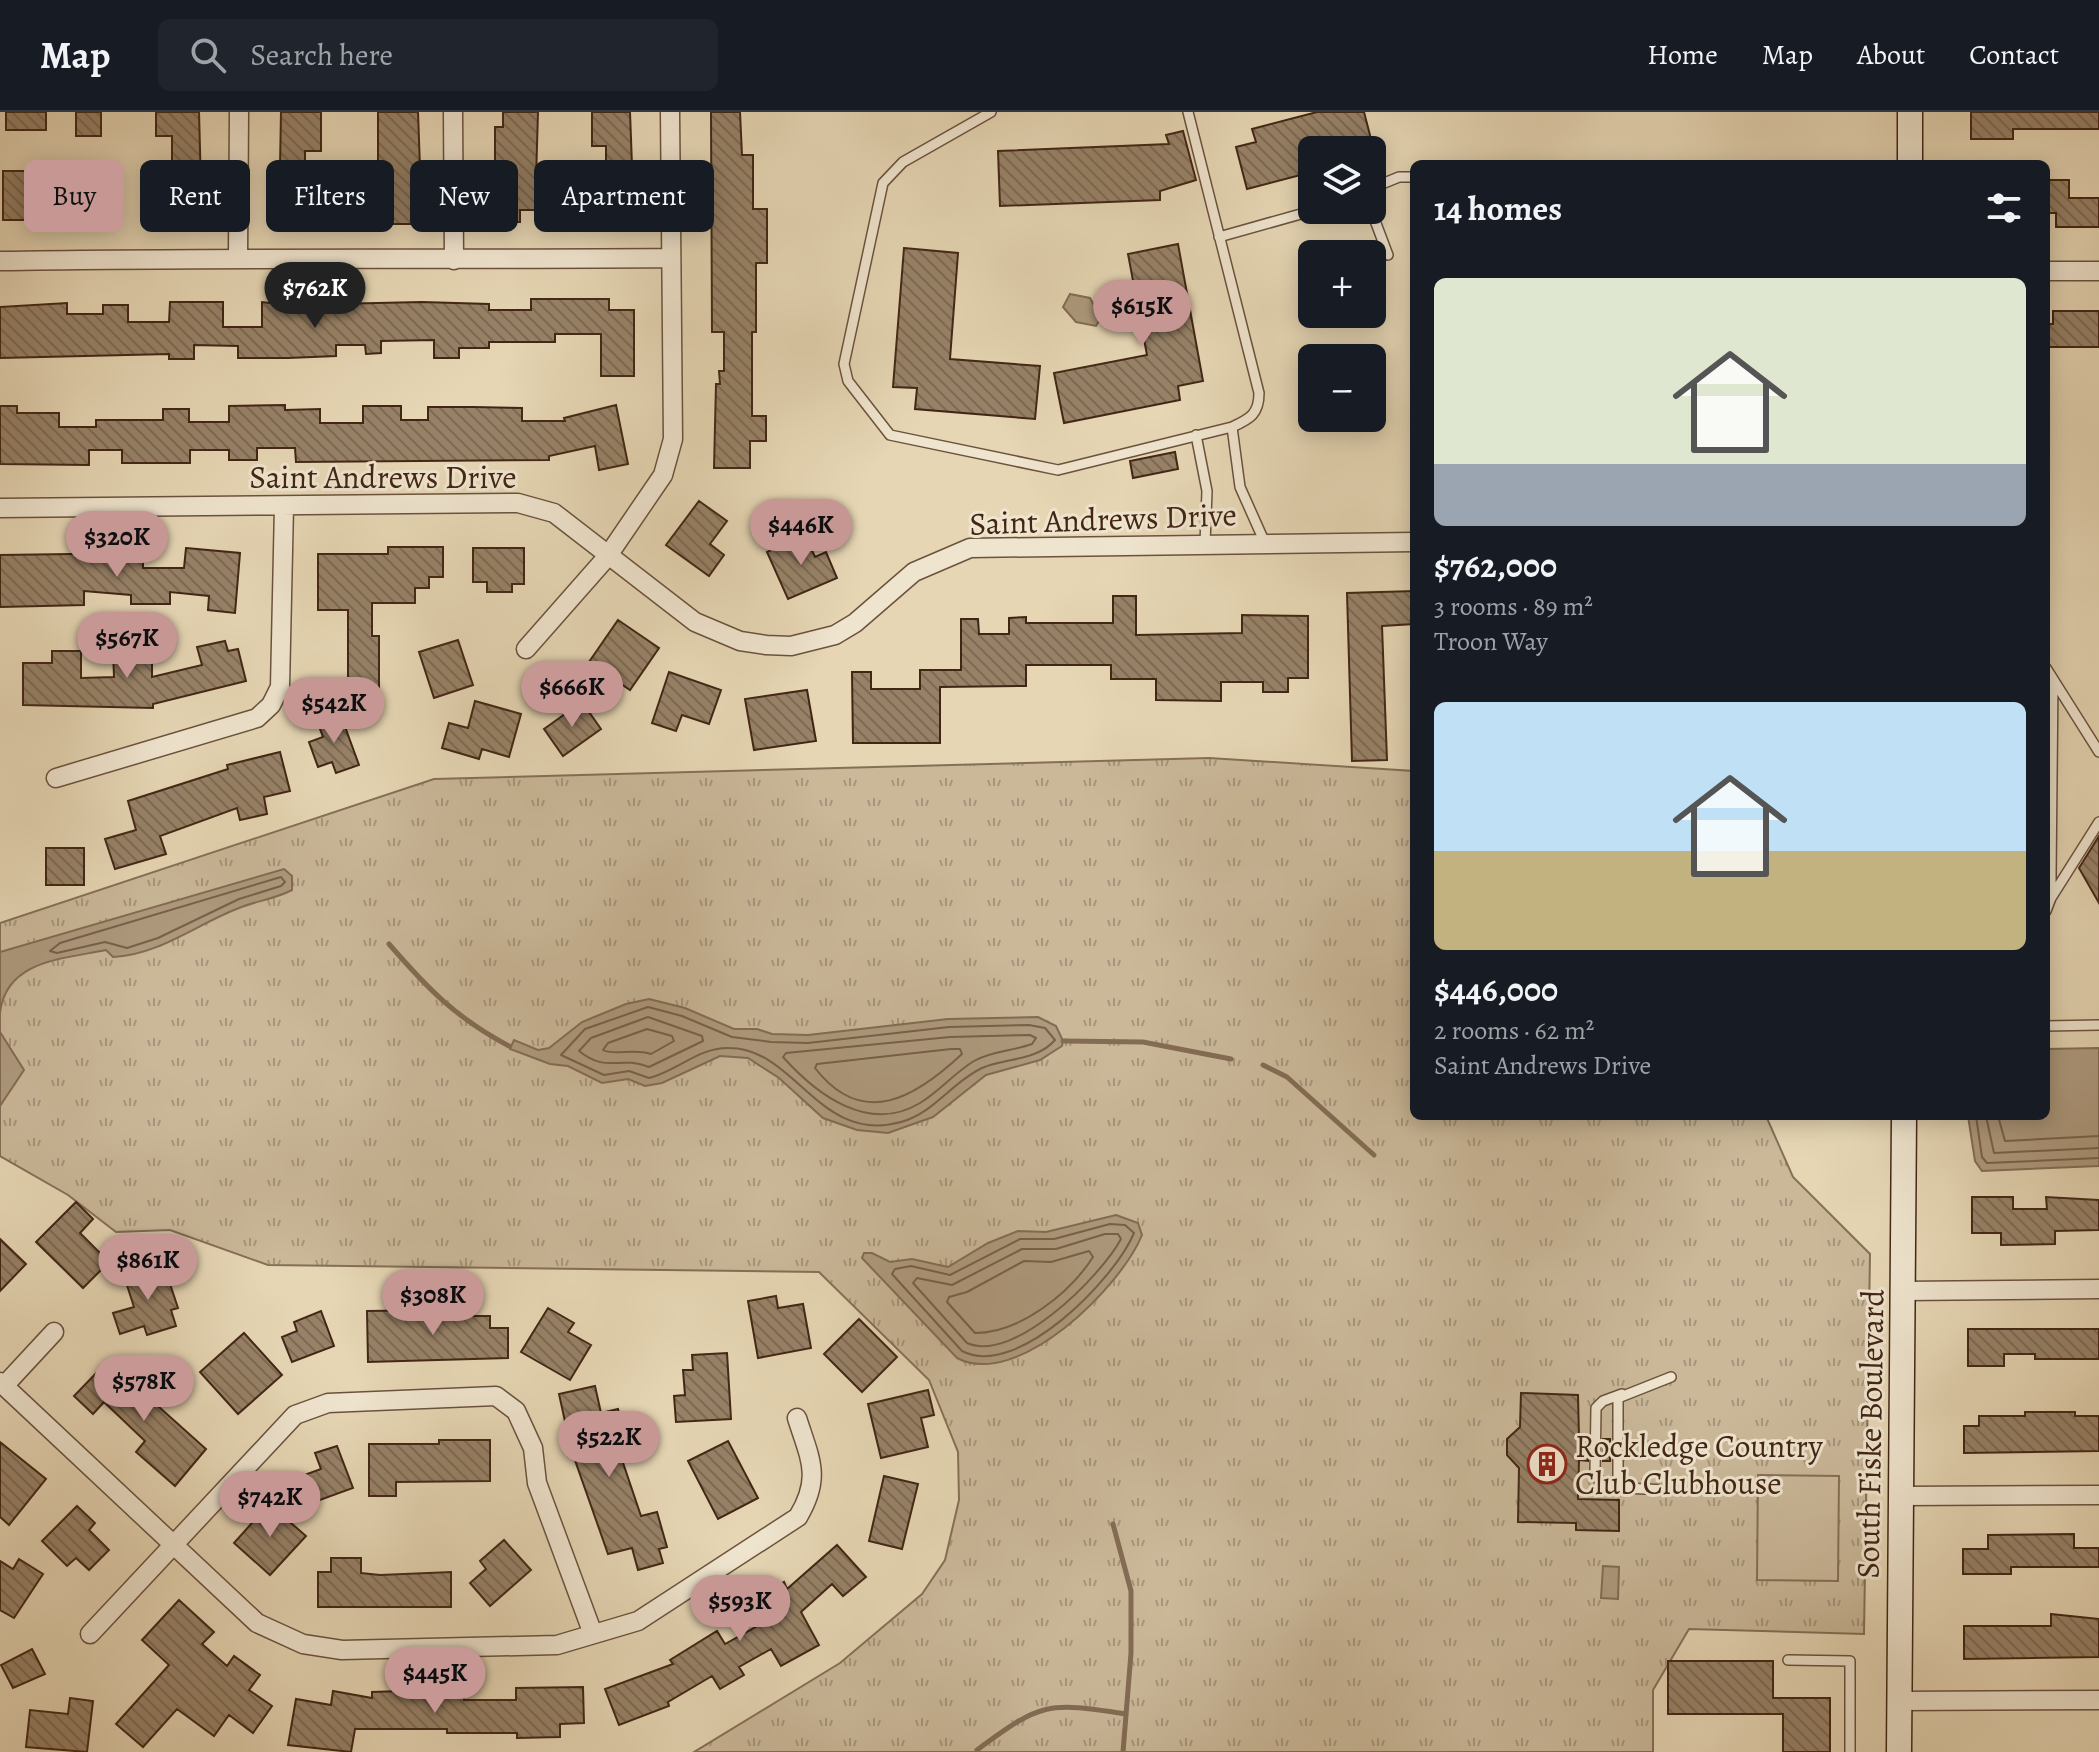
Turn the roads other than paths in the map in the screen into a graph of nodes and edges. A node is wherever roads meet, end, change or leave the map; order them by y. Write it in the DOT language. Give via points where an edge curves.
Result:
graph roads {
  1 [pos="239,112"];
  2 [pos="453,112"];
  3 [pos="670,112"];
  4 [pos="991,112"];
  5 [pos="1188,112"];
  6 [pos="1910,112"];
  7 [pos="1910,160"];
  8 [pos="1410,177"];
  9 [pos="1386,182"];
  10 [pos="1298,215"];
  11 [pos="1376,224"];
  12 [pos="1219,237"];
  13 [pos="1388,255"];
  14 [pos="238,257"];
  15 [pos="671,258"];
  16 [pos="454,260"];
  17 [pos="0,261"];
  18 [pos="2050,271"];
  19 [pos="2099,271"];
  20 [pos="1232,427"];
  21 [pos="1196,435"];
  22 [pos="284,506"];
  23 [pos="0,508"];
  24 [pos="1410,542"];
  25 [pos="1265,543"];
  26 [pos="1205,544"];
  27 [pos="607,557"];
  28 [pos="526,649"];
  29 [pos="2050,674"];
  30 [pos="2053,679"];
  31 [pos="2050,706"];
  32 [pos="2099,752"];
  33 [pos="56,778"];
  34 [pos="2099,822"];
  35 [pos="2050,887"];
  36 [pos="2051,898"];
  37 [pos="2099,1025"];
  38 [pos="2050,1026"];
  39 [pos="1904,1120"];
  40 [pos="2099,1289"];
  41 [pos="1904,1291"];
  42 [pos="54,1332"];
  43 [pos="1671,1377"];
  44 [pos="2,1384"];
  45 [pos="1625,1393"];
  46 [pos="797,1418"];
  47 [pos="1624,1488"];
  48 [pos="1666,1490"];
  49 [pos="2099,1495"];
  50 [pos="1902,1496"];
  51 [pos="175,1545"];
  52 [pos="90,1634"];
  53 [pos="593,1634"];
  54 [pos="1788,1660"];
  55 [pos="2099,1700"];
  56 [pos="1900,1701"];
  57 [pos="1850,1752"];
  58 [pos="1899,1752"];
  1 -- 14 [label="street"];
  2 -- 16 [label="street"];
  3 -- 15 [label="street"];
  4 -- 21 [label="lane" via="903,162 883,183 844,364 848,381 890,435 1058,470"];
  5 -- 12 [label="lane"];
  6 -- 7 [label="main road"];
  8 -- 9 [label="lane"];
  10 -- 12 [label="lane"];
  11 -- 13 [label="lane"];
  12 -- 20 [label="lane" via="1259,393 1259,408"];
  14 -- 16 [label="street"];
  14 -- 17 [label="street"];
  15 -- 16 [label="street"];
  15 -- 27 [label="street" via="673,439 663,475"];
  18 -- 19 [label="street"];
  20 -- 21 [label="lane"];
  20 -- 25 [label="lane" via="1240,487"];
  21 -- 26 [label="lane" via="1207,491"];
  22 -- 23 [label="street, Saint Andrews Drive"];
  22 -- 27 [label="street, Saint Andrews Drive" via="518,503 554,513"];
  22 -- 33 [label="street" via="280,687 271,705 257,718"];
  24 -- 25 [label="street, Saint Andrews Drive"];
  25 -- 26 [label="street, Saint Andrews Drive"];
  26 -- 27 [label="street, Saint Andrews Drive" via="970,548 914,572 835,635 791,646 740,641 707,628"];
  27 -- 28 [label="street"];
  29 -- 30 [label="lane"];
  30 -- 31 [label="lane"];
  30 -- 32 [label="lane"];
  34 -- 36 [label="lane"];
  35 -- 36 [label="lane"];
  37 -- 38 [label="lane"];
  39 -- 41 [label="main road, South Fiske Boulevard"];
  40 -- 41 [label="street"];
  41 -- 50 [label="main road, South Fiske Boulevard"];
  42 -- 44 [label="street"];
  43 -- 45 [label="lane"];
  44 -- 51 [label="street"];
  45 -- 47 [label="lane" via="1616,1405 1617,1475"];
  45 -- 47 [label="lane" via="1596,1408 1595,1472 1602,1485"];
  46 -- 53 [label="street" via="815,1472 810,1497 798,1517 638,1621"];
  47 -- 48 [label="lane"];
  49 -- 50 [label="street"];
  50 -- 56 [label="main road, South Fiske Boulevard"];
  51 -- 52 [label="street"];
  51 -- 53 [label="street" via="257,1623 303,1644 342,1650 557,1645"];
  51 -- 53 [label="street" via="295,1415 328,1403 496,1396 516,1411 533,1448 537,1483"];
  54 -- 57 [label="lane" via="1850,1661"];
  55 -- 56 [label="street"];
  56 -- 58 [label="main road, South Fiske Boulevard"];
}
